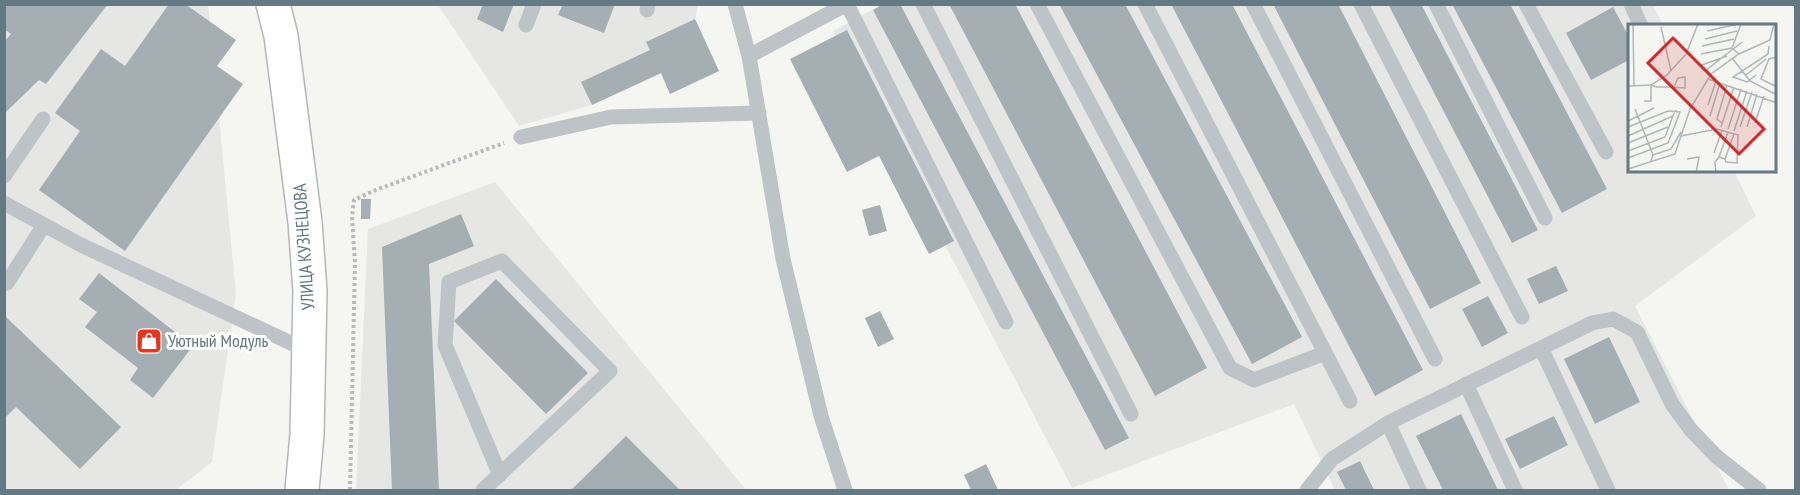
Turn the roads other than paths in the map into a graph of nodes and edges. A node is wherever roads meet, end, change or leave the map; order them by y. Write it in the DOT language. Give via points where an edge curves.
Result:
graph roads {
  1 [pos="273,4"];
  2 [pos="534,4"];
  3 [pos="735,4"];
  4 [pos="923,4"];
  5 [pos="1037,4"];
  6 [pos="1145,4"];
  7 [pos="1253,4"];
  8 [pos="1361,4"];
  9 [pos="1436,4"];
  10 [pos="1526,4"];
  11 [pos="1631,4"];
  12 [pos="1640,24"];
  13 [pos="526,25"];
  14 [pos="750,56"];
  15 [pos="759,113"];
  16 [pos="43,119"];
  17 [pos="521,136"];
  18 [pos="1606,152"];
  19 [pos="4,176"];
  20 [pos="4,203"];
  21 [pos="1545,218"];
  22 [pos="44,225"];
  23 [pos="7,283"];
  24 [pos="1522,317"];
  25 [pos="1006,322"];
  26 [pos="1541,348"];
  27 [pos="310,352"];
  28 [pos="1325,353"];
  29 [pos="1435,359"];
  30 [pos="1466,384"];
  31 [pos="1350,401"];
  32 [pos="1131,414"];
  33 [pos="1388,423"];
  34 [pos="500,475"];
  35 [pos="302,490"];
  36 [pos="483,490"];
  37 [pos="845,490"];
  38 [pos="1307,490"];
  39 [pos="1419,490"];
  40 [pos="1515,490"];
  41 [pos="1608,490"];
  42 [pos="1759,490"];
  1 -- 27 [label="main road, УЛИЦА КУЗНЕЦОВА" via="281,36 305,222"];
  2 -- 13 [label="lane"];
  3 -- 14 [label="lane"];
  4 -- 32 [label="lane"];
  5 -- 28 [label="lane" via="1230,368 1254,380"];
  6 -- 28 [label="lane"];
  7 -- 29 [label="lane"];
  8 -- 24 [label="lane"];
  9 -- 21 [label="lane"];
  10 -- 18 [label="lane"];
  11 -- 12 [label="lane"];
  14 -- 15 [label="lane"];
  14 -- 25 [label="lane" via="847,4"];
  15 -- 17 [label="lane" via="611,117"];
  15 -- 37 [label="lane" via="783,259 821,416"];
  16 -- 19 [label="lane"];
  20 -- 22 [label="lane"];
  22 -- 23 [label="lane"];
  22 -- 27 [label="lane"];
  26 -- 30 [label="lane"];
  26 -- 41 [label="lane"];
  26 -- 42 [label="lane" via="1592,323 1612,319 1637,332 1672,404 1691,430 1717,457"];
  27 -- 35 [label="main road, УЛИЦА КУЗНЕЦОВА"];
  28 -- 31 [label="lane"];
  30 -- 33 [label="lane"];
  30 -- 40 [label="lane"];
  33 -- 38 [label="lane" via="1332,459"];
  33 -- 39 [label="lane"];
  34 -- 34 [label="lane" via="610,371 502,261 449,282 445,345"];
  34 -- 36 [label="lane"];
}
